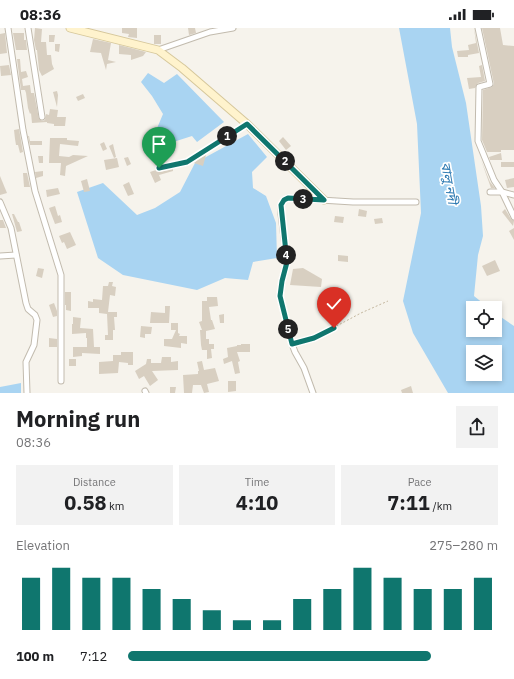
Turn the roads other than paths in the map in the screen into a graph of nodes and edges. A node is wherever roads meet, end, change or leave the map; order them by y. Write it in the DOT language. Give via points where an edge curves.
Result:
graph roads {
  1 [pos="8,28"];
  2 [pos="28,28"];
  3 [pos="70,28"];
  4 [pos="233,28"];
  5 [pos="478,28"];
  6 [pos="158,50"];
  7 [pos="42,117"];
  8 [pos="247,124"];
  9 [pos="159,168"];
  10 [pos="490,192"];
  11 [pos="502,192"];
  12 [pos="514,195"];
  13 [pos="324,200"];
  14 [pos="0,202"];
  15 [pos="416,202"];
  16 [pos="514,217"];
  17 [pos="16,255"];
  18 [pos="0,256"];
  19 [pos="61,381"];
  20 [pos="27,393"];
  21 [pos="313,393"];
  1 -- 19 [label="street" via="35,191 61,275"];
  2 -- 7 [label="street"];
  3 -- 6 [label="street"];
  4 -- 6 [label="street" via="210,32"];
  5 -- 11 [label="street" via="490,84 479,87 478,141 494,180"];
  6 -- 8 [label="street"];
  8 -- 9 [label="street" via="187,162"];
  8 -- 13 [label="street"];
  10 -- 11 [label="street"];
  11 -- 12 [label="street"];
  11 -- 16 [label="street"];
  13 -- 15 [label="street"];
  13 -- 21 [label="street" via="288,198 281,205 287,262 280,296 292,344"];
  14 -- 17 [label="street" via="11,228"];
  17 -- 18 [label="street"];
  17 -- 20 [label="street" via="26,303 37,320 34,345 26,362"];
}
